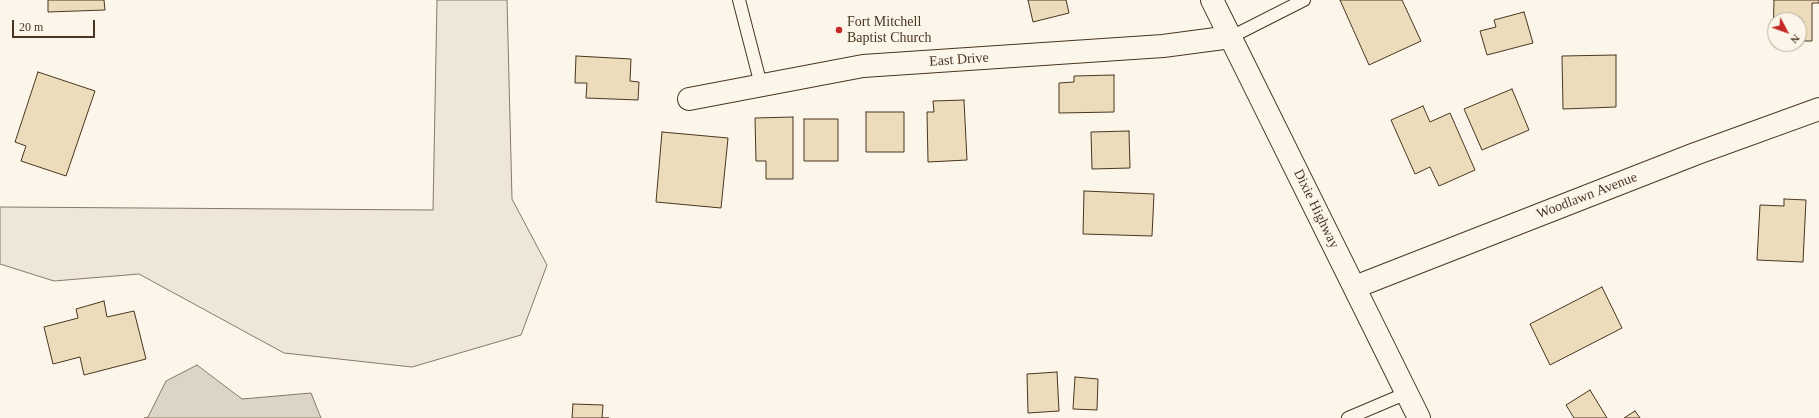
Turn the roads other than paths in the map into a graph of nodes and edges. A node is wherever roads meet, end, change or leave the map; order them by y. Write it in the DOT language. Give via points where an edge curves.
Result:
graph roads {
  1 [pos="739,0"];
  2 [pos="1212,0"];
  3 [pos="1304,0"];
  4 [pos="1231,37"];
  5 [pos="761,85"];
  6 [pos="689,98"];
  7 [pos="1819,109"];
  8 [pos="1355,287"];
  9 [pos="1407,393"];
  10 [pos="1348,418"];
  11 [pos="1419,418"];
  1 -- 5 [label="lane"];
  2 -- 4 [label="street, Dixie Highway"];
  3 -- 4 [label="lane"];
  4 -- 5 [label="street, East Drive" via="1163,46 863,66"];
  4 -- 8 [label="street, Dixie Highway"];
  5 -- 6 [label="street, East Drive"];
  7 -- 8 [label="street, Woodlawn Avenue" via="1695,154"];
  8 -- 9 [label="street, Dixie Highway"];
  9 -- 10 [label="lane"];
  9 -- 11 [label="street, Dixie Highway"];
}
